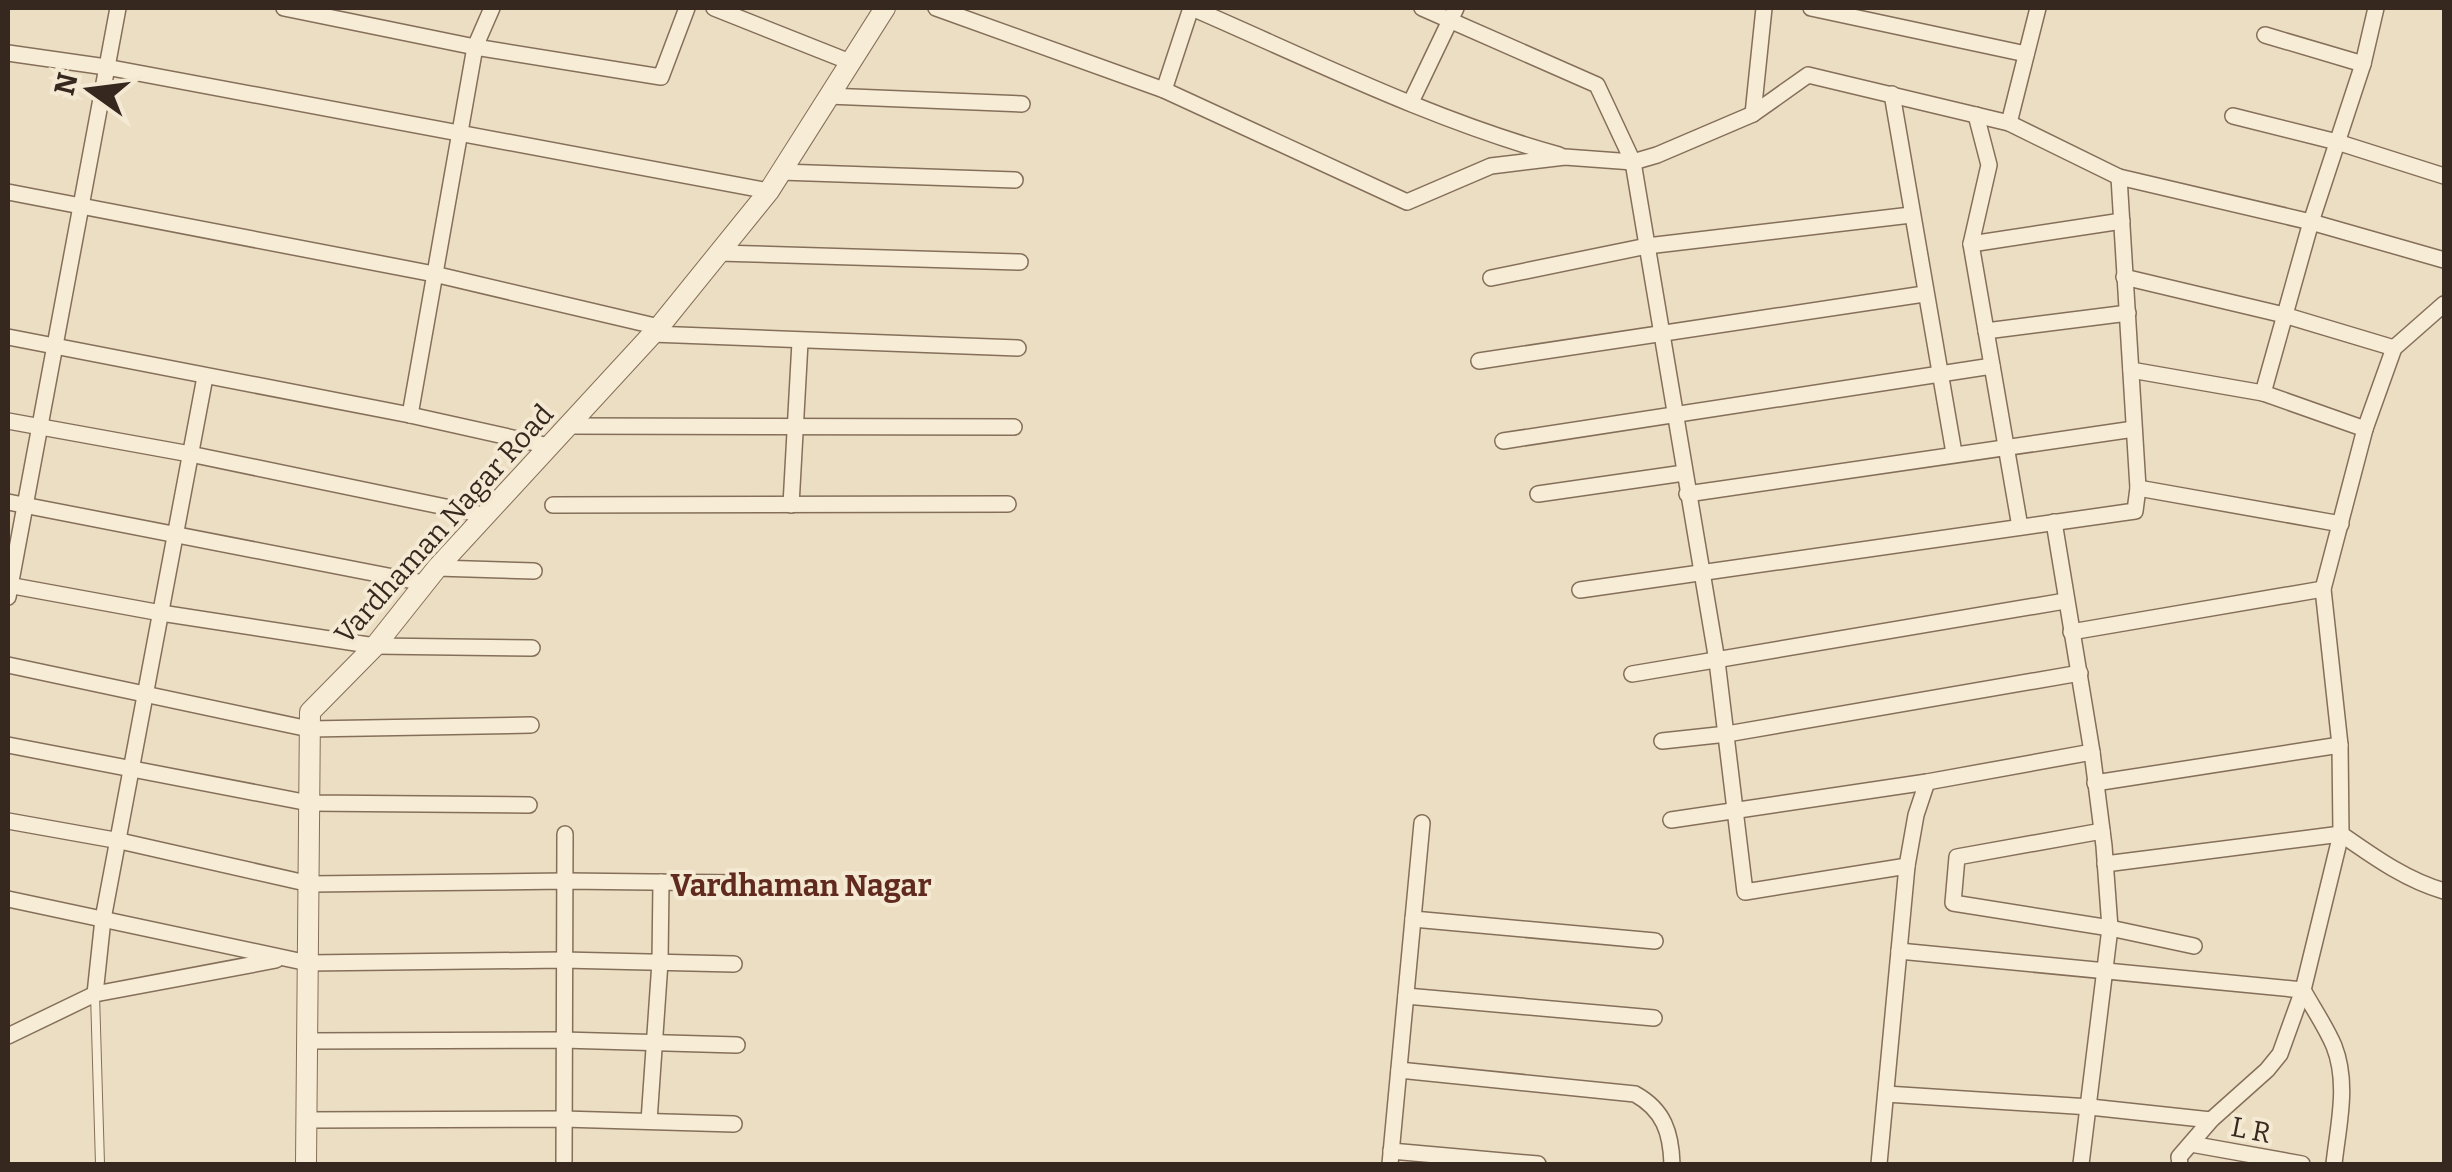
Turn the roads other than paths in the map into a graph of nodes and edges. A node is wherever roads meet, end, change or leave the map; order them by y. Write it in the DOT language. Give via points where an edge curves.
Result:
graph roads {
  1 [pos="118,8"];
  2 [pos="284,8"];
  3 [pos="492,8"];
  4 [pos="687,8"];
  5 [pos="714,8"];
  6 [pos="885,8"];
  7 [pos="936,8"];
  8 [pos="1191,8"];
  9 [pos="1422,8"];
  10 [pos="1764,8"];
  11 [pos="1811,8"];
  12 [pos="2038,8"];
  13 [pos="2376,8"];
  14 [pos="1454,13"];
  15 [pos="2265,35"];
  16 [pos="475,46"];
  17 [pos="8,53"];
  18 [pos="2026,54"];
  19 [pos="850,62"];
  20 [pos="2363,64"];
  21 [pos="106,67"];
  22 [pos="1164,90"];
  23 [pos="1892,94"];
  24 [pos="828,96"];
  25 [pos="1411,102"];
  26 [pos="1022,104"];
  27 [pos="1753,114"];
  28 [pos="1976,115"];
  29 [pos="2234,116"];
  30 [pos="2009,123"];
  31 [pos="460,132"];
  32 [pos="2336,142"];
  33 [pos="1565,157"];
  34 [pos="1633,162"];
  35 [pos="781,172"];
  36 [pos="2444,176"];
  37 [pos="2120,177"];
  38 [pos="1015,180"];
  39 [pos="769,191"];
  40 [pos="8,192"];
  41 [pos="80,207"];
  42 [pos="1911,215"];
  43 [pos="2122,221"];
  44 [pos="2311,222"];
  45 [pos="1971,244"];
  46 [pos="1647,246"];
  47 [pos="718,253"];
  48 [pos="2444,260"];
  49 [pos="1020,262"];
  50 [pos="434,274"];
  51 [pos="2124,277"];
  52 [pos="1491,278"];
  53 [pos="1924,294"];
  54 [pos="2444,304"];
  55 [pos="2128,313"];
  56 [pos="2284,315"];
  57 [pos="655,331"];
  58 [pos="1986,331"];
  59 [pos="1661,334"];
  60 [pos="8,337"];
  61 [pos="800,342"];
  62 [pos="54,348"];
  63 [pos="1018,348"];
  64 [pos="2394,348"];
  65 [pos="1479,362"];
  66 [pos="1992,366"];
  67 [pos="2130,370"];
  68 [pos="1938,374"];
  69 [pos="205,377"];
  70 [pos="2263,393"];
  71 [pos="1674,413"];
  72 [pos="410,415"];
  73 [pos="8,421"];
  74 [pos="567,426"];
  75 [pos="794,427"];
  76 [pos="39,428"];
  77 [pos="1014,428"];
  78 [pos="2134,429"];
  79 [pos="2365,429"];
  80 [pos="1502,440"];
  81 [pos="2006,445"];
  82 [pos="549,446"];
  83 [pos="1954,453"];
  84 [pos="190,454"];
  85 [pos="1684,473"];
  86 [pos="2138,488"];
  87 [pos="1538,494"];
  88 [pos="1688,494"];
  89 [pos="8,502"];
  90 [pos="1008,504"];
  91 [pos="25,505"];
  92 [pos="791,505"];
  93 [pos="552,506"];
  94 [pos="484,515"];
  95 [pos="2054,522"];
  96 [pos="2341,524"];
  97 [pos="2020,526"];
  98 [pos="175,535"];
  99 [pos="534,570"];
  100 [pos="1700,570"];
  101 [pos="431,576"];
  102 [pos="8,589"];
  103 [pos="2323,589"];
  104 [pos="1580,590"];
  105 [pos="2065,601"];
  106 [pos="160,613"];
  107 [pos="2070,632"];
  108 [pos="375,646"];
  109 [pos="532,648"];
  110 [pos="1716,661"];
  111 [pos="8,665"];
  112 [pos="2080,673"];
  113 [pos="1632,674"];
  114 [pos="146,692"];
  115 [pos="531,725"];
  116 [pos="310,728"];
  117 [pos="1727,734"];
  118 [pos="1662,740"];
  119 [pos="8,745"];
  120 [pos="2340,745"];
  121 [pos="2092,752"];
  122 [pos="132,767"];
  123 [pos="1928,782"];
  124 [pos="2095,783"];
  125 [pos="309,803"];
  126 [pos="530,804"];
  127 [pos="1737,811"];
  128 [pos="1671,820"];
  129 [pos="8,822"];
  130 [pos="1422,823"];
  131 [pos="2102,830"];
  132 [pos="566,834"];
  133 [pos="2341,834"];
  134 [pos="120,840"];
  135 [pos="2106,864"];
  136 [pos="1907,866"];
  137 [pos="566,880"];
  138 [pos="661,882"];
  139 [pos="310,884"];
  140 [pos="735,884"];
  141 [pos="2444,891"];
  142 [pos="8,899"];
  143 [pos="1413,918"];
  144 [pos="103,919"];
  145 [pos="2110,928"];
  146 [pos="1654,942"];
  147 [pos="2194,946"];
  148 [pos="1899,951"];
  149 [pos="285,958"];
  150 [pos="563,960"];
  151 [pos="660,962"];
  152 [pos="308,963"];
  153 [pos="734,964"];
  154 [pos="2106,973"];
  155 [pos="2303,990"];
  156 [pos="95,994"];
  157 [pos="1406,996"];
  158 [pos="1654,1018"];
  159 [pos="8,1036"];
  160 [pos="563,1040"];
  161 [pos="307,1041"];
  162 [pos="655,1042"];
  163 [pos="737,1045"];
  164 [pos="1399,1070"];
  165 [pos="1886,1094"];
  166 [pos="2090,1107"];
  167 [pos="564,1118"];
  168 [pos="306,1120"];
  169 [pos="2211,1120"];
  170 [pos="650,1121"];
  171 [pos="734,1124"];
  172 [pos="2191,1144"];
  173 [pos="1390,1158"];
  174 [pos="100,1164"];
  175 [pos="306,1164"];
  176 [pos="564,1164"];
  177 [pos="1538,1164"];
  178 [pos="1672,1164"];
  179 [pos="1880,1164"];
  180 [pos="2081,1164"];
  181 [pos="2180,1164"];
  182 [pos="2302,1164"];
  183 [pos="2334,1164"];
  1 -- 21 [label="street"];
  2 -- 16 [label="street"];
  3 -- 16 [label="street"];
  4 -- 16 [label="street" via="661,77"];
  5 -- 19 [label="street"];
  6 -- 19 [label="street, Vardhaman Nagar Road"];
  7 -- 22 [label="street"];
  8 -- 22 [label="street"];
  8 -- 25 [label="street"];
  9 -- 14 [label="street"];
  10 -- 27 [label="street"];
  11 -- 18 [label="street"];
  12 -- 18 [label="street"];
  13 -- 20 [label="street"];
  14 -- 25 [label="street"];
  14 -- 34 [label="street" via="1597,85"];
  15 -- 20 [label="street"];
  16 -- 31 [label="street"];
  17 -- 21 [label="street"];
  18 -- 30 [label="street"];
  19 -- 24 [label="street, Vardhaman Nagar Road"];
  20 -- 32 [label="street"];
  21 -- 31 [label="street"];
  21 -- 41 [label="street"];
  22 -- 33 [label="street" via="1407,202 1492,166"];
  23 -- 27 [label="street" via="1808,75"];
  23 -- 28 [label="street"];
  23 -- 42 [label="street"];
  24 -- 26 [label="street"];
  24 -- 35 [label="street, Vardhaman Nagar Road"];
  25 -- 33 [label="street"];
  27 -- 34 [label="street"];
  28 -- 30 [label="street"];
  28 -- 45 [label="street" via="1989,165"];
  29 -- 32 [label="street"];
  30 -- 37 [label="street"];
  31 -- 39 [label="street"];
  31 -- 50 [label="street"];
  32 -- 36 [label="street"];
  32 -- 44 [label="street"];
  33 -- 34 [label="street"];
  34 -- 46 [label="street"];
  35 -- 38 [label="street"];
  35 -- 39 [label="street, Vardhaman Nagar Road"];
  37 -- 43 [label="street"];
  37 -- 44 [label="street"];
  39 -- 47 [label="street, Vardhaman Nagar Road"];
  40 -- 41 [label="street"];
  41 -- 50 [label="street"];
  41 -- 62 [label="street"];
  42 -- 46 [label="street"];
  42 -- 53 [label="street"];
  43 -- 45 [label="street"];
  43 -- 51 [label="street"];
  44 -- 48 [label="street"];
  44 -- 56 [label="street"];
  45 -- 58 [label="street"];
  46 -- 52 [label="street"];
  46 -- 59 [label="street"];
  47 -- 49 [label="street"];
  47 -- 57 [label="street, Vardhaman Nagar Road"];
  50 -- 57 [label="street"];
  50 -- 72 [label="street"];
  51 -- 55 [label="street"];
  51 -- 56 [label="street"];
  53 -- 59 [label="street"];
  53 -- 68 [label="street"];
  54 -- 64 [label="street"];
  55 -- 58 [label="street"];
  55 -- 67 [label="street"];
  56 -- 64 [label="street"];
  56 -- 70 [label="street"];
  57 -- 61 [label="street"];
  57 -- 74 [label="street, Vardhaman Nagar Road"];
  58 -- 66 [label="street"];
  59 -- 65 [label="street"];
  59 -- 71 [label="street"];
  60 -- 62 [label="street"];
  61 -- 63 [label="street"];
  61 -- 75 [label="street"];
  62 -- 69 [label="street"];
  62 -- 76 [label="street"];
  64 -- 79 [label="street"];
  66 -- 68 [label="street"];
  66 -- 81 [label="street"];
  67 -- 70 [label="street"];
  67 -- 78 [label="street"];
  68 -- 71 [label="street"];
  68 -- 83 [label="street"];
  69 -- 72 [label="street"];
  69 -- 84 [label="street"];
  70 -- 79 [label="street"];
  71 -- 80 [label="street"];
  71 -- 85 [label="street"];
  72 -- 82 [label="street"];
  73 -- 76 [label="street"];
  74 -- 75 [label="street"];
  74 -- 82 [label="street, Vardhaman Nagar Road"];
  75 -- 77 [label="street"];
  75 -- 92 [label="street"];
  76 -- 84 [label="street"];
  76 -- 91 [label="street"];
  78 -- 81 [label="street"];
  78 -- 86 [label="street"];
  79 -- 96 [label="street"];
  81 -- 83 [label="street"];
  81 -- 97 [label="street"];
  82 -- 94 [label="street, Vardhaman Nagar Road"];
  83 -- 88 [label="street"];
  84 -- 94 [label="street"];
  84 -- 98 [label="street"];
  85 -- 87 [label="street"];
  85 -- 88 [label="street"];
  86 -- 95 [label="street" via="2135,510"];
  86 -- 96 [label="street"];
  88 -- 100 [label="street"];
  89 -- 91 [label="street"];
  90 -- 92 [label="street"];
  91 -- 98 [label="street"];
  91 -- 102 [label="street"];
  92 -- 93 [label="street"];
  94 -- 101 [label="street, Vardhaman Nagar Road"];
  95 -- 97 [label="street"];
  95 -- 105 [label="street"];
  96 -- 103 [label="street"];
  97 -- 100 [label="street"];
  98 -- 101 [label="street"];
  98 -- 106 [label="street"];
  99 -- 101 [label="street"];
  100 -- 104 [label="street"];
  100 -- 110 [label="street"];
  101 -- 108 [label="street, Vardhaman Nagar Road"];
  102 -- 106 [label="street"];
  103 -- 107 [label="street"];
  103 -- 120 [label="street"];
  105 -- 107 [label="street"];
  105 -- 110 [label="street"];
  106 -- 108 [label="street"];
  106 -- 114 [label="street"];
  107 -- 112 [label="street"];
  108 -- 109 [label="street"];
  108 -- 116 [label="street, Vardhaman Nagar Road" via="310,712"];
  110 -- 113 [label="street"];
  110 -- 117 [label="street"];
  111 -- 114 [label="street"];
  112 -- 117 [label="street"];
  112 -- 121 [label="street"];
  114 -- 116 [label="street"];
  114 -- 122 [label="street"];
  115 -- 116 [label="street"];
  116 -- 125 [label="street, Vardhaman Nagar Road"];
  117 -- 118 [label="street"];
  117 -- 127 [label="street"];
  119 -- 122 [label="street"];
  120 -- 124 [label="street"];
  120 -- 133 [label="street"];
  121 -- 123 [label="street"];
  121 -- 124 [label="street"];
  122 -- 125 [label="street"];
  122 -- 134 [label="street"];
  123 -- 127 [label="street"];
  123 -- 136 [label="street"];
  124 -- 131 [label="street"];
  125 -- 126 [label="street"];
  125 -- 139 [label="street, Vardhaman Nagar Road"];
  127 -- 128 [label="street"];
  127 -- 136 [label="street" via="1746,892"];
  129 -- 134 [label="street"];
  130 -- 143 [label="street"];
  131 -- 135 [label="street"];
  131 -- 145 [label="street" via="1957,857 1953,904"];
  132 -- 137 [label="street"];
  133 -- 135 [label="street"];
  133 -- 141 [label="street" via="2389,867"];
  133 -- 155 [label="street"];
  134 -- 139 [label="street"];
  134 -- 144 [label="street"];
  135 -- 145 [label="street"];
  136 -- 148 [label="street"];
  137 -- 138 [label="street"];
  137 -- 139 [label="street"];
  137 -- 150 [label="street"];
  138 -- 140 [label="street"];
  138 -- 151 [label="street"];
  139 -- 152 [label="street, Vardhaman Nagar Road"];
  142 -- 144 [label="street"];
  143 -- 146 [label="street"];
  143 -- 157 [label="street"];
  144 -- 149 [label="street"];
  144 -- 156 [label="street"];
  145 -- 147 [label="street"];
  145 -- 154 [label="street"];
  148 -- 154 [label="street"];
  148 -- 165 [label="street"];
  149 -- 152 [label="street"];
  149 -- 156 [label="street"];
  150 -- 151 [label="street"];
  150 -- 152 [label="street"];
  150 -- 160 [label="street"];
  151 -- 153 [label="street"];
  151 -- 162 [label="street"];
  152 -- 161 [label="street, Vardhaman Nagar Road"];
  154 -- 155 [label="street"];
  154 -- 166 [label="street"];
  155 -- 169 [label="street" via="2280,1054"];
  155 -- 183 [label="street" via="2340,1069"];
  156 -- 159 [label="street"];
  156 -- 174 [label="lane"];
  157 -- 158 [label="street"];
  157 -- 164 [label="street"];
  160 -- 161 [label="street"];
  160 -- 162 [label="street"];
  160 -- 167 [label="street"];
  161 -- 168 [label="street, Vardhaman Nagar Road"];
  162 -- 163 [label="street"];
  162 -- 170 [label="street"];
  164 -- 173 [label="street"];
  164 -- 178 [label="street" via="1635,1094 1665,1123"];
  165 -- 166 [label="street"];
  165 -- 179 [label="street"];
  166 -- 169 [label="street"];
  166 -- 180 [label="street"];
  167 -- 168 [label="street"];
  167 -- 170 [label="street"];
  167 -- 176 [label="street"];
  168 -- 175 [label="street, Vardhaman Nagar Road"];
  169 -- 172 [label="street"];
  170 -- 171 [label="street"];
  172 -- 181 [label="street"];
  172 -- 182 [label="street, L R"];
  173 -- 177 [label="street"];
}
